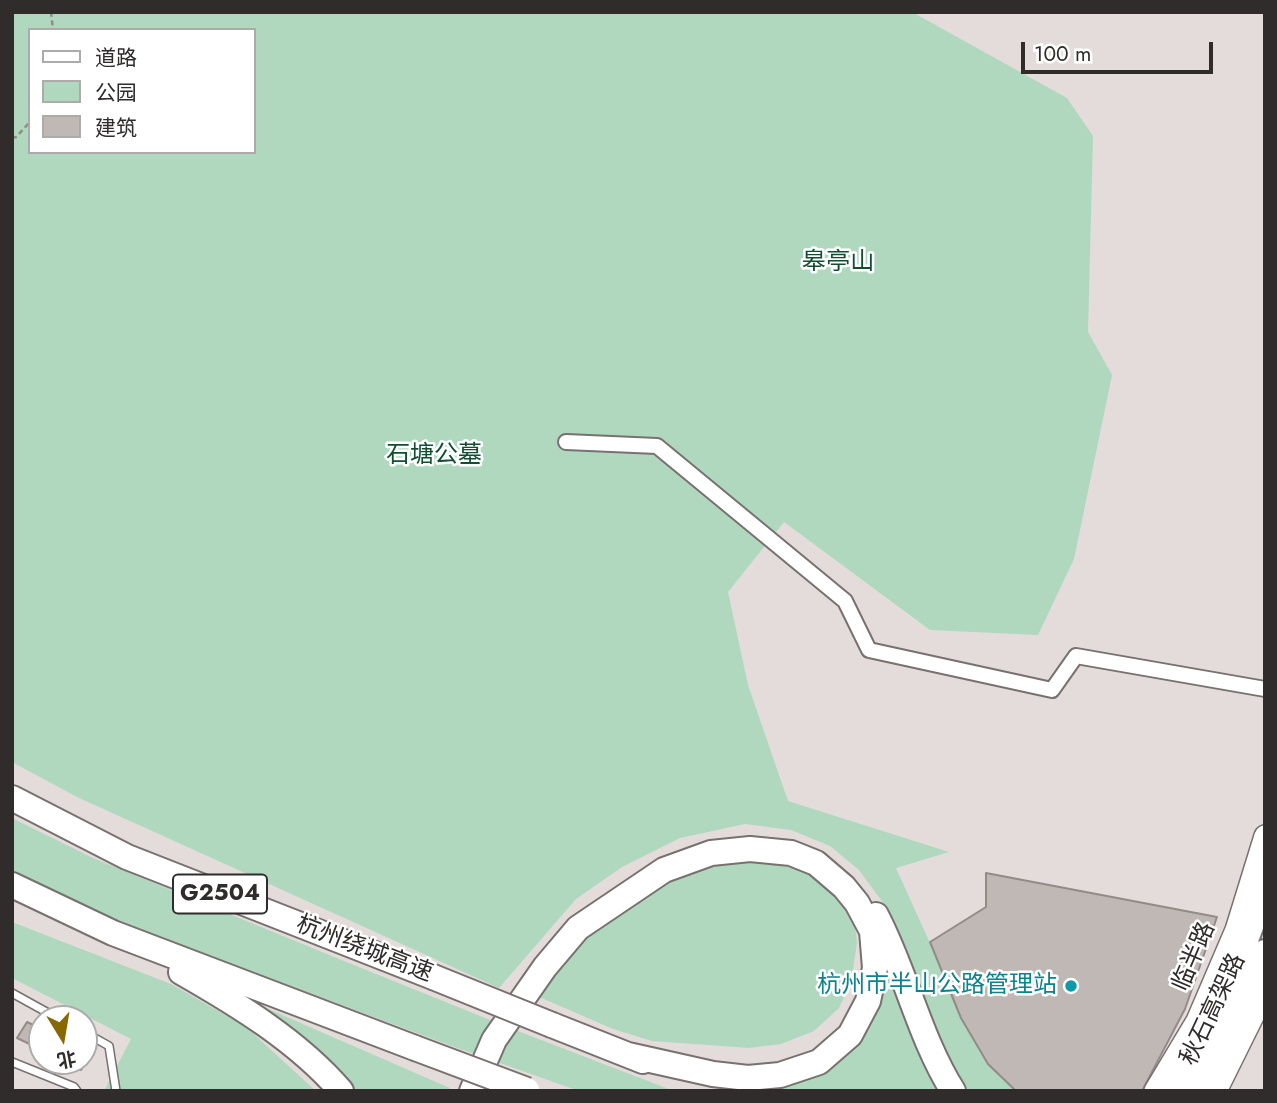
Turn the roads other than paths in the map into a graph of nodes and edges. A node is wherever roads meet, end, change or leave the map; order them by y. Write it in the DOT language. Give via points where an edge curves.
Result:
graph roads {
  1 [pos="566,442"];
  2 [pos="1265,688"];
  3 [pos="12,798"];
  4 [pos="1265,836"];
  5 [pos="12,885"];
  6 [pos="1265,888"];
  7 [pos="113,933"];
  8 [pos="1265,952"];
  9 [pos="1265,992"];
  10 [pos="12,993"];
  11 [pos="34,1005"];
  12 [pos="98,1040"];
  13 [pos="628,1055"];
  14 [pos="12,1062"];
  15 [pos="528,1090"];
  16 [pos="77,1091"];
  17 [pos="116,1091"];
  18 [pos="341,1091"];
  19 [pos="455,1091"];
  20 [pos="472,1091"];
  21 [pos="722,1091"];
  22 [pos="953,1091"];
  23 [pos="1155,1091"];
  24 [pos="1175,1091"];
  25 [pos="1200,1091"];
  26 [pos="1216,1091"];
  1 -- 2 [label="street" via="657,446 845,601 869,650 1052,690 1076,656"];
  3 -- 13 [label="highway, 杭州绕城高速 / G2504, bridge" via="127,858"];
  4 -- 23 [label="main road, 临半路" via="1236,930 1197,1021"];
  5 -- 7 [label="highway"];
  6 -- 24 [label="highway, 秋石高架路" via="1228,987"];
  7 -- 15 [label="highway, bridge"];
  7 -- 18 [label="highway" via="225,997 275,1032"];
  8 -- 25 [label="highway, 秋石高架路"];
  9 -- 26 [label="main road"];
  10 -- 11 [label="lane"];
  12 -- 17 [label="lane" via="109,1046"];
  13 -- 20 [label="highway" via="748,1079 780,1075 819,1062 850,1035 868,1001 875,968 872,931 857,903 816,863 791,853 750,849 711,853 664,870 578,929 494,1040"];
  13 -- 21 [label="highway, 杭州绕城高速 / G2504"];
  14 -- 16 [label="lane"];
  19 -- 22 [label="highway" via="474,1046 533,957 551,935 604,890 673,851 739,836 775,836 807,845 854,878 885,932 941,1072"];
}
